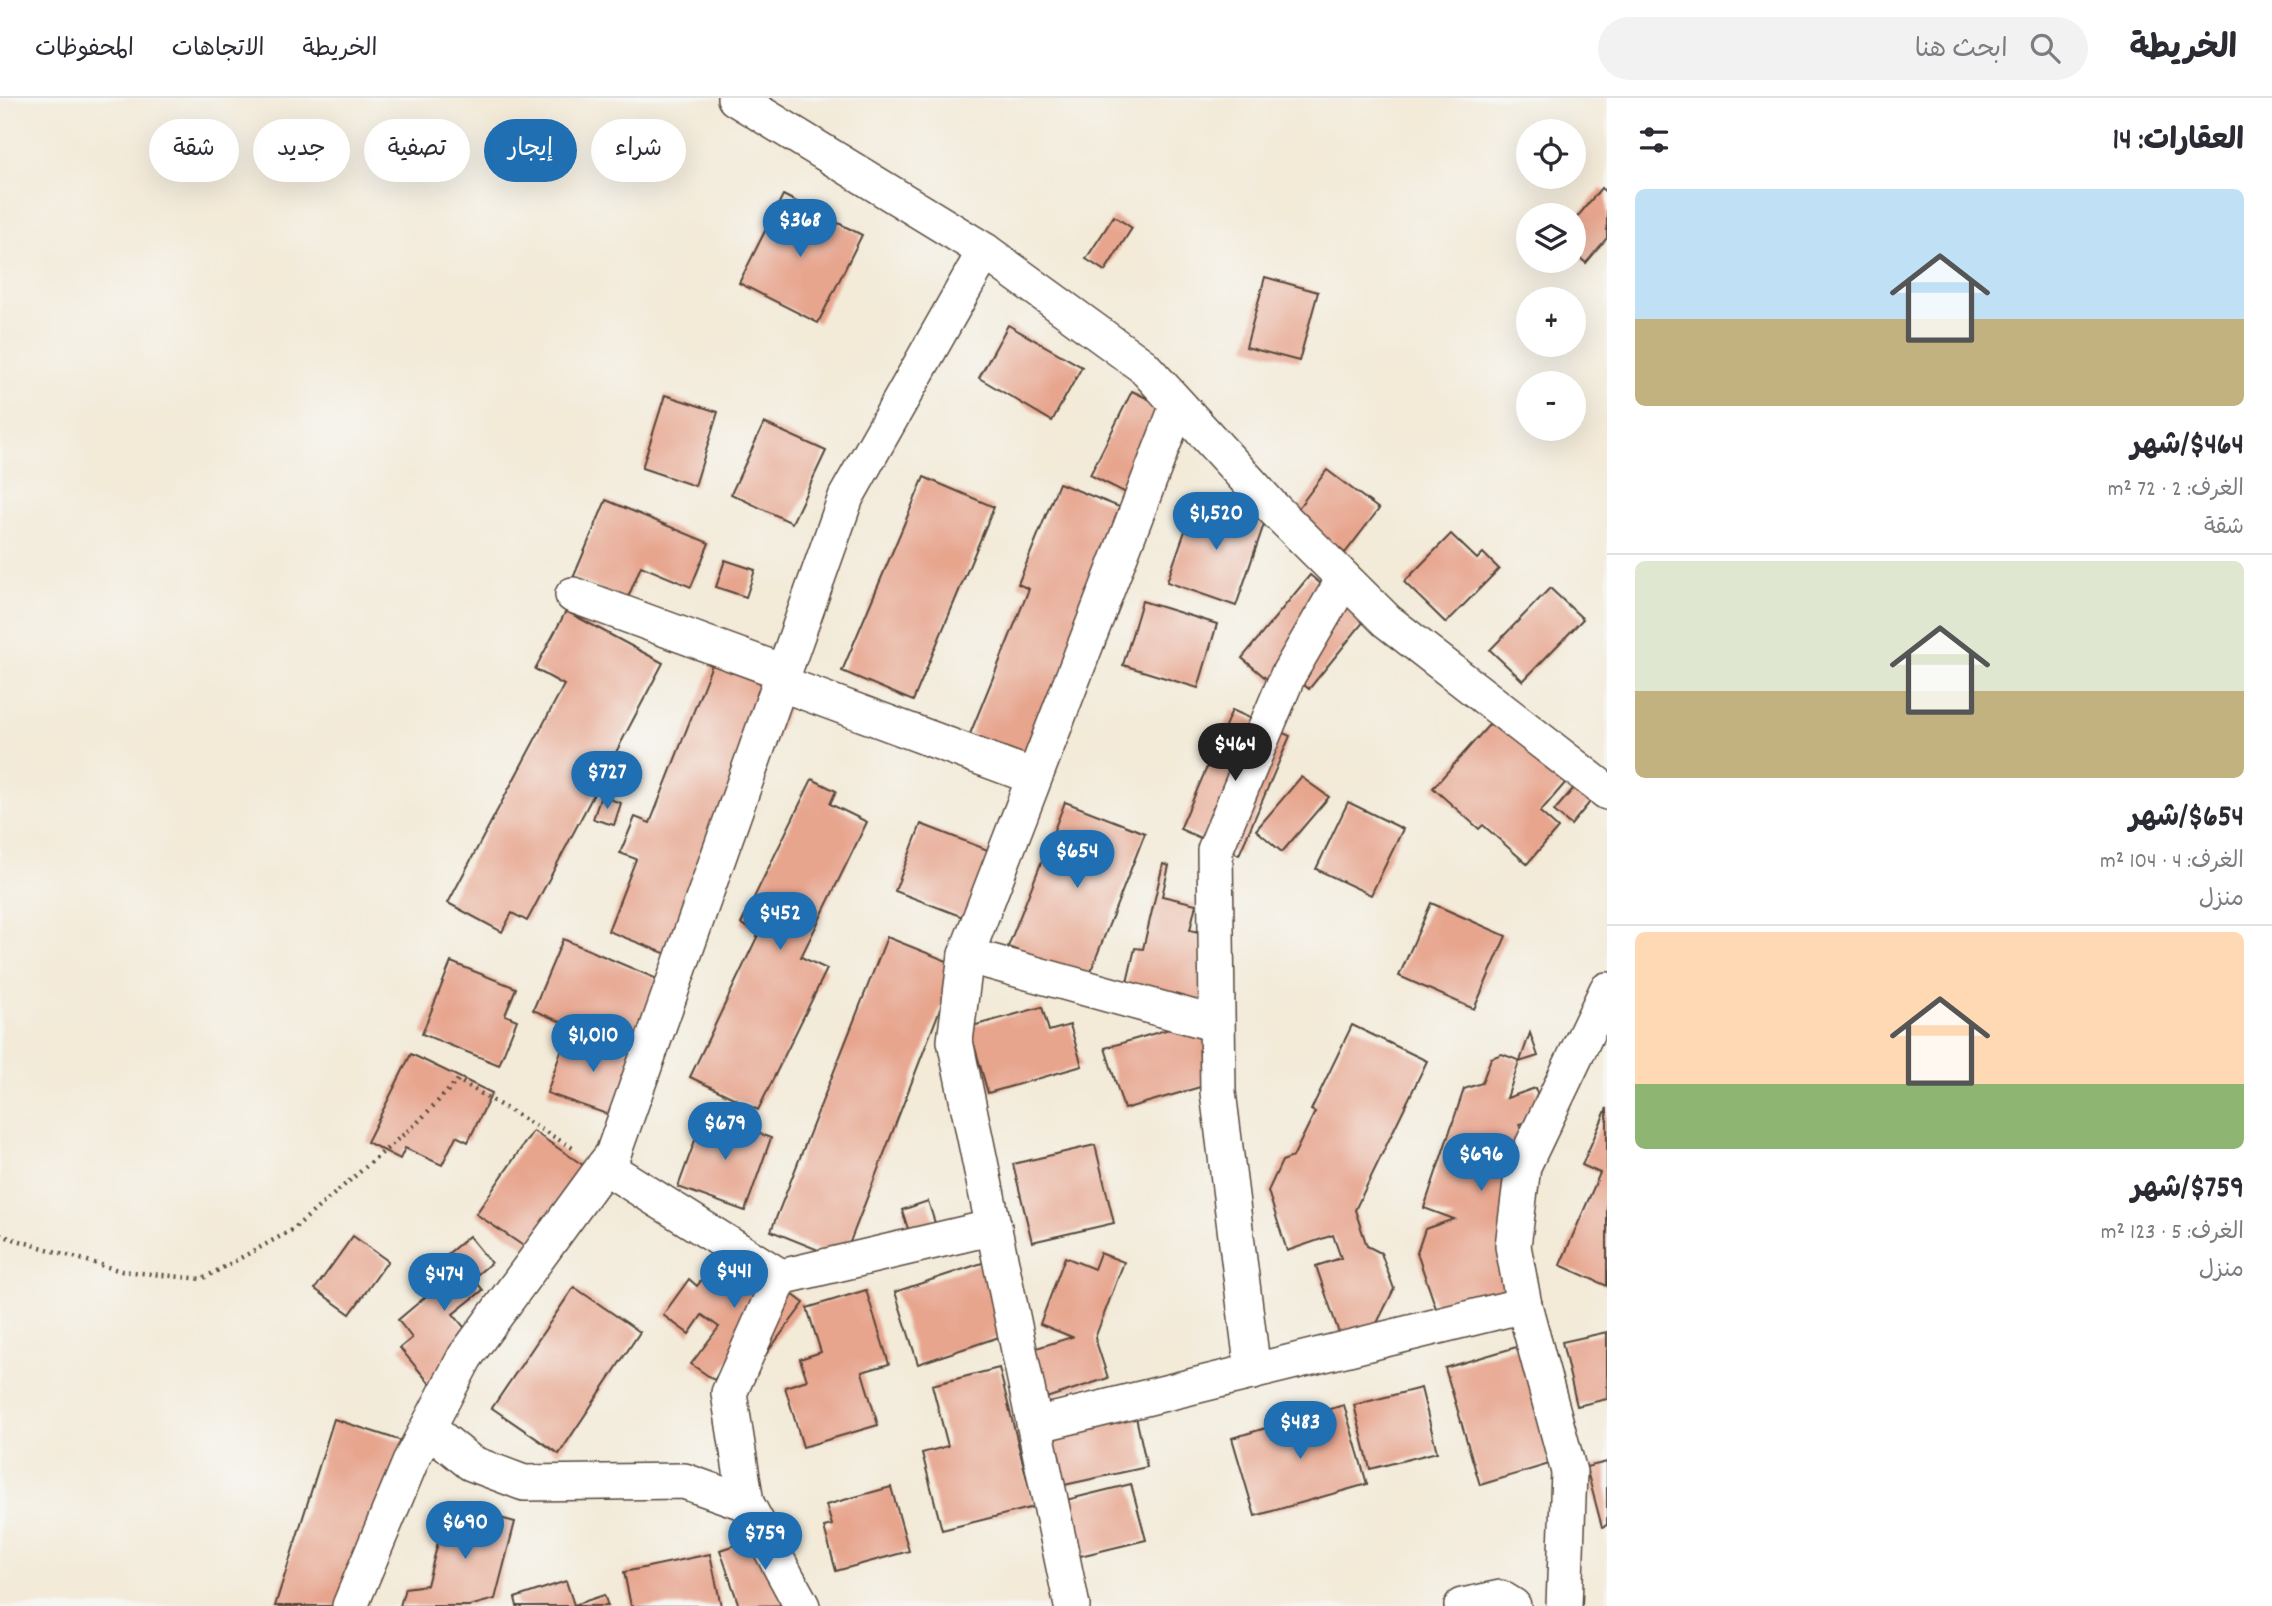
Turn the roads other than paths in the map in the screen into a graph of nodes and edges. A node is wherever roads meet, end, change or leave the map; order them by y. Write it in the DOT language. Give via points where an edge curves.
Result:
graph roads {
  1 [pos="735,98"];
  2 [pos="985,251"];
  3 [pos="1178,405"];
  4 [pos="1344,579"];
  5 [pos="573,595"];
  6 [pos="782,678"];
  7 [pos="1034,777"];
  8 [pos="1607,792"];
  9 [pos="966,956"];
  10 [pos="1607,990"];
  11 [pos="1216,1024"];
  12 [pos="604,1166"];
  13 [pos="994,1227"];
  14 [pos="781,1277"];
  15 [pos="1524,1305"];
  16 [pos="1253,1372"];
  17 [pos="1035,1425"];
  18 [pos="428,1428"];
  19 [pos="746,1503"];
  20 [pos="350,1606"];
  21 [pos="802,1606"];
  22 [pos="1072,1606"];
  23 [pos="1462,1606"];
  24 [pos="1513,1606"];
  25 [pos="1564,1606"];
  1 -- 2 [label="street"];
  2 -- 3 [label="street" via="1143,366"];
  2 -- 6 [label="street" via="846,497"];
  3 -- 4 [label="street"];
  3 -- 7 [label="street"];
  4 -- 8 [label="street" via="1387,621"];
  4 -- 11 [label="street" via="1289,675 1215,850"];
  5 -- 6 [label="street"];
  6 -- 7 [label="street"];
  6 -- 12 [label="street" via="613,1154"];
  7 -- 9 [label="street"];
  9 -- 11 [label="street"];
  9 -- 13 [label="street" via="956,1041"];
  10 -- 15 [label="street" via="1523,1166 1513,1245"];
  11 -- 16 [label="street" via="1217,1092"];
  12 -- 14 [label="street"];
  12 -- 18 [label="street" via="465,1357"];
  13 -- 14 [label="street"];
  13 -- 17 [label="street"];
  14 -- 19 [label="street" via="729,1393"];
  15 -- 16 [label="street"];
  15 -- 25 [label="street" via="1569,1472"];
  16 -- 17 [label="street"];
  17 -- 22 [label="street"];
  18 -- 19 [label="street" via="471,1463 524,1483 684,1481"];
  18 -- 20 [label="street"];
  19 -- 21 [label="street"];
  23 -- 24 [label="street" via="1500,1598"];
}
